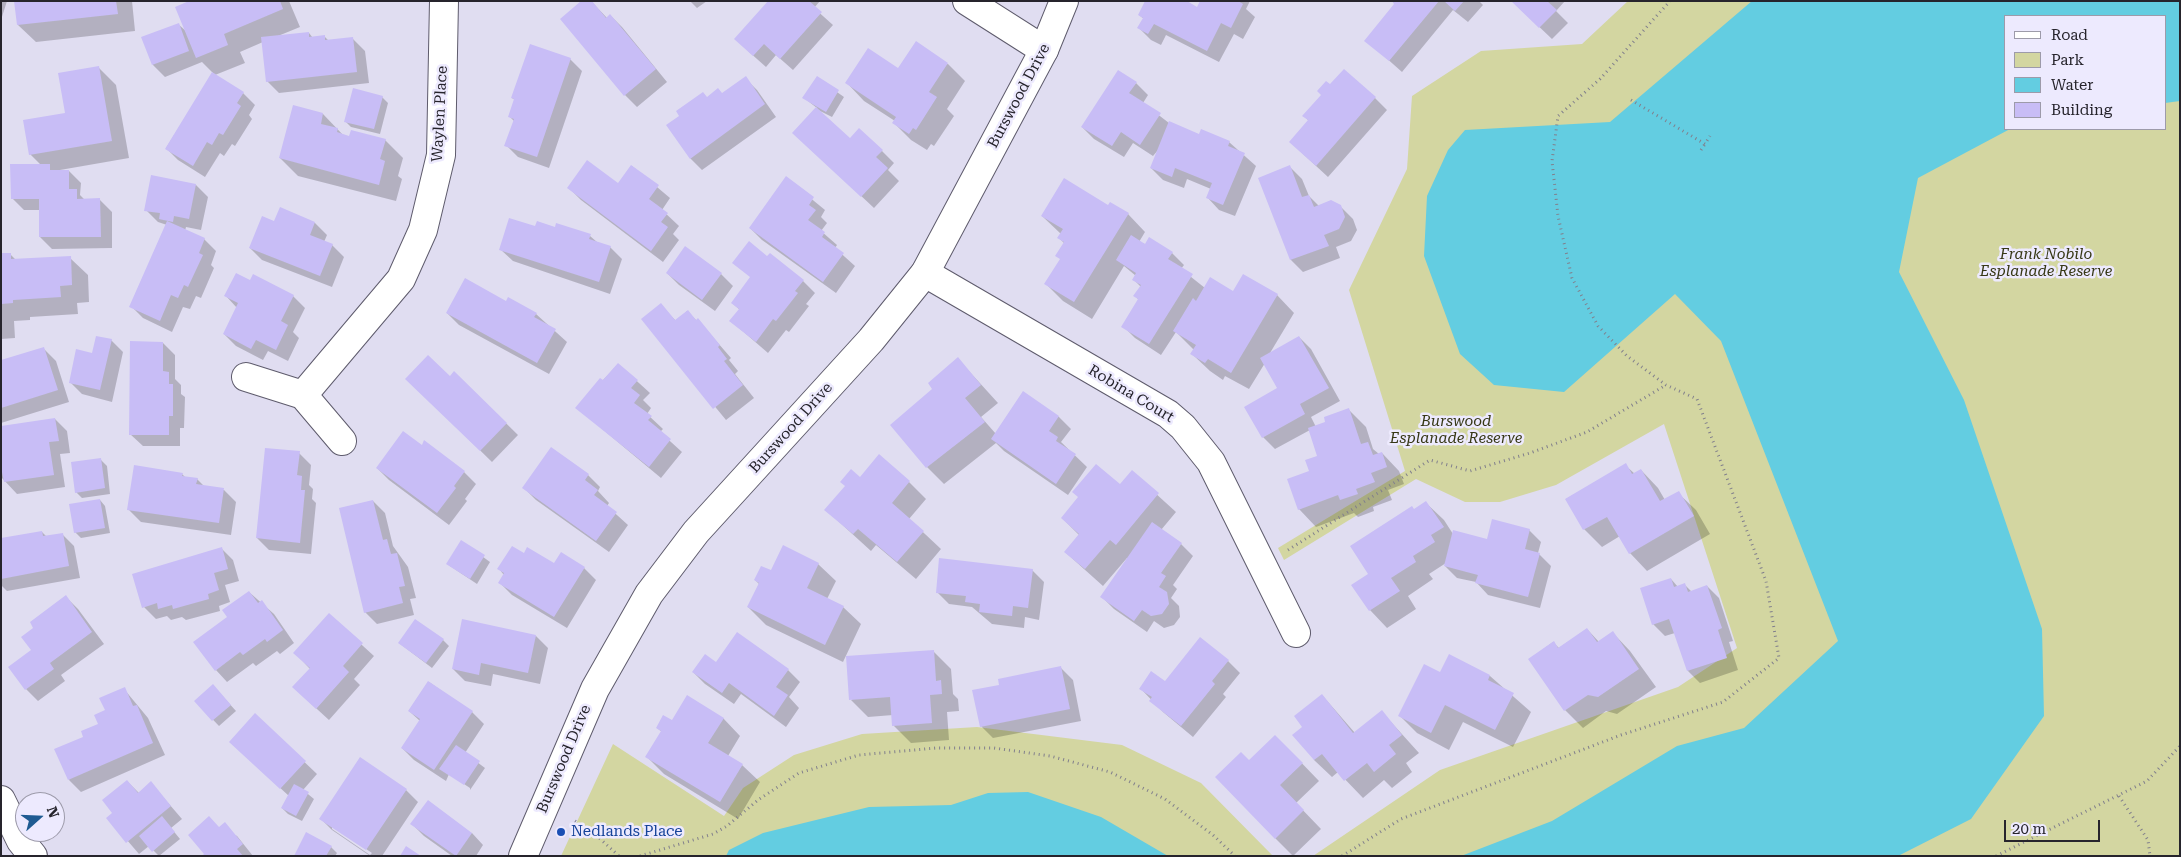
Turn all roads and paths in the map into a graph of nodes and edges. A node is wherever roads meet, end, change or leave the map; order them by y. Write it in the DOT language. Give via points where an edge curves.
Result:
graph roads {
  1 [pos="444,1"];
  2 [pos="967,1"];
  3 [pos="1064,1"];
  4 [pos="1670,1"];
  5 [pos="1044,50"];
  6 [pos="1631,100"];
  7 [pos="1710,136"];
  8 [pos="1705,144"];
  9 [pos="1702,150"];
  10 [pos="924,273"];
  11 [pos="246,378"];
  12 [pos="1666,385"];
  13 [pos="303,395"];
  14 [pos="342,441"];
  15 [pos="1283,553"];
  16 [pos="1296,633"];
  17 [pos="2180,746"];
  18 [pos="2119,796"];
  19 [pos="1,800"];
  20 [pos="575,822"];
  21 [pos="33,856"];
  22 [pos="523,856"];
  23 [pos="619,856"];
  24 [pos="640,856"];
  25 [pos="1235,856"];
  26 [pos="1342,856"];
  27 [pos="1996,856"];
  28 [pos="2150,856"];
  1 -- 13 [label="street, Waylen Place" via="442,155 423,230 401,279"];
  2 -- 5 [label="street"];
  3 -- 5 [label="street, Burswood Drive"];
  4 -- 12 [label="path" via="1600,79 1558,116 1552,161 1558,216 1572,278 1598,326 1627,356"];
  5 -- 10 [label="street, Burswood Drive"];
  6 -- 8 [label="path"];
  7 -- 8 [label="path"];
  8 -- 9 [label="path"];
  10 -- 16 [label="street, Robina Court" via="1168,414 1183,427 1211,462"];
  10 -- 22 [label="street, Burswood Drive" via="871,340 696,532 649,594 594,689"];
  11 -- 13 [label="street"];
  12 -- 15 [label="path" via="1587,432 1530,453 1470,471 1430,460"];
  12 -- 26 [label="path" via="1697,399 1766,581 1779,658 1723,702 1621,735 1400,819"];
  13 -- 14 [label="street"];
  17 -- 18 [label="path" via="2147,781"];
  18 -- 27 [label="path"];
  18 -- 28 [label="path" via="2148,840"];
  19 -- 21 [label="street" via="21,841"];
  20 -- 23 [label="path"];
  24 -- 25 [label="path" via="714,834 799,773 859,755 936,748 994,748 1050,756 1110,772 1165,799"];
}
